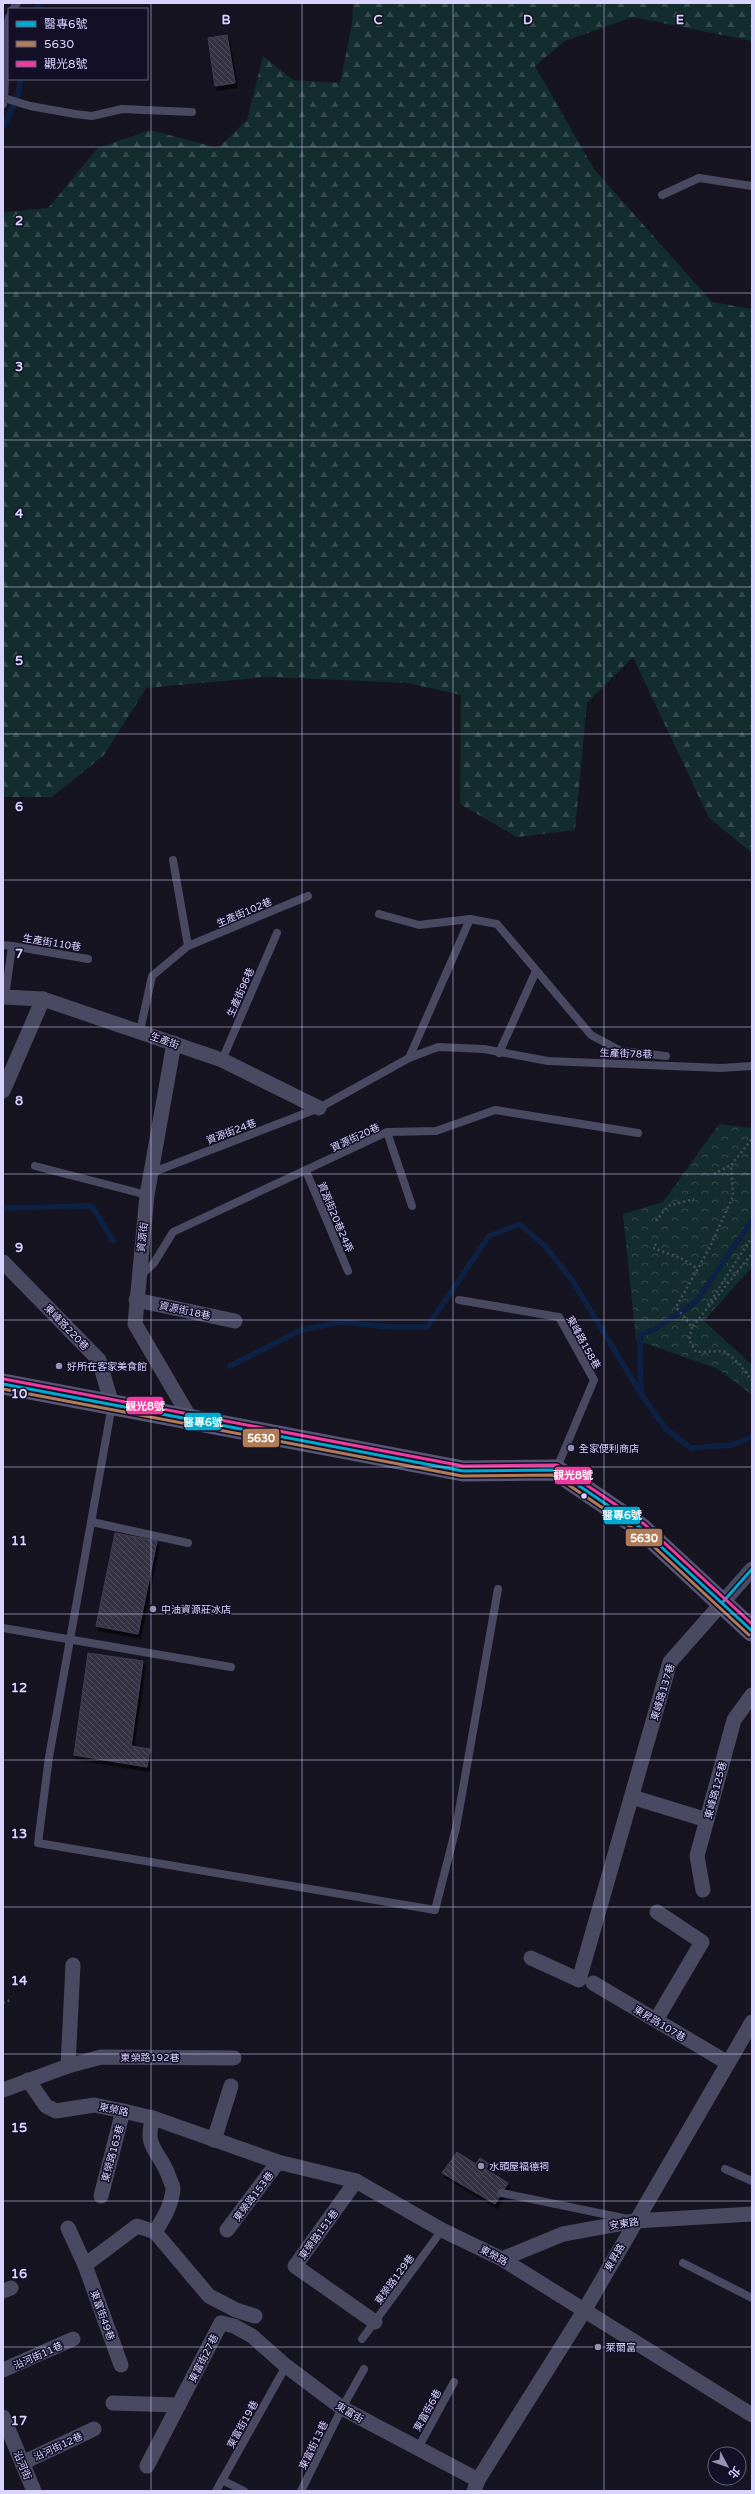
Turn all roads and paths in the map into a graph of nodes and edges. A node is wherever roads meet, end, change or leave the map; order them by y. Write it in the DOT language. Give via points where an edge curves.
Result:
graph roads {
  1 [pos="8,25"];
  2 [pos="4,101"];
  3 [pos="192,112"];
  4 [pos="752,186"];
  5 [pos="662,195"];
  6 [pos="173,860"];
  7 [pos="308,896"];
  8 [pos="378,914"];
  9 [pos="470,919"];
  10 [pos="277,933"];
  11 [pos="3,944"];
  12 [pos="12,946"];
  13 [pos="188,946"];
  14 [pos="88,958"];
  15 [pos="536,971"];
  16 [pos="4,997"];
  17 [pos="43,999"];
  18 [pos="140,1031"];
  19 [pos="174,1043"];
  20 [pos="499,1053"];
  21 [pos="666,1056"];
  22 [pos="409,1058"];
  23 [pos="222,1060"];
  24 [pos="752,1066"];
  25 [pos="3,1091"];
  26 [pos="319,1108"];
  27 [pos="387,1132"];
  28 [pos="638,1133"];
  29 [pos="752,1139"];
  30 [pos="731,1165"];
  31 [pos="35,1166"];
  32 [pos="306,1171"];
  33 [pos="151,1173"];
  34 [pos="714,1174"];
  35 [pos="147,1195"];
  36 [pos="694,1199"];
  37 [pos="412,1206"];
  38 [pos="656,1221"];
  39 [pos="752,1237"];
  40 [pos="656,1244"];
  41 [pos="751,1255"];
  42 [pos="3,1262"];
  43 [pos="698,1269"];
  44 [pos="348,1272"];
  45 [pos="138,1277"];
  46 [pos="136,1300"];
  47 [pos="458,1300"];
  48 [pos="235,1321"];
  49 [pos="692,1327"];
  50 [pos="752,1381"];
  51 [pos="3,1384"];
  52 [pos="112,1405"];
  53 [pos="190,1418"];
  54 [pos="556,1470"];
  55 [pos="92,1522"];
  56 [pos="188,1543"];
  57 [pos="752,1569"];
  58 [pos="498,1589"];
  59 [pos="722,1603"];
  60 [pos="3,1628"];
  61 [pos="752,1631"];
  62 [pos="71,1640"];
  63 [pos="231,1667"];
  64 [pos="752,1695"];
  65 [pos="632,1797"];
  66 [pos="707,1820"];
  67 [pos="703,1890"];
  68 [pos="657,1912"];
  69 [pos="531,1958"];
  70 [pos="73,1964"];
  71 [pos="586,1981"];
  72 [pos="10,2000"];
  73 [pos="3,2003"];
  74 [pos="656,2020"];
  75 [pos="752,2022"];
  76 [pos="234,2058"];
  77 [pos="728,2063"];
  78 [pos="68,2066"];
  79 [pos="28,2080"];
  80 [pos="231,2086"];
  81 [pos="3,2090"];
  82 [pos="123,2110"];
  83 [pos="153,2118"];
  84 [pos="214,2140"];
  85 [pos="278,2162"];
  86 [pos="726,2169"];
  87 [pos="356,2181"];
  88 [pos="752,2181"];
  89 [pos="502,2193"];
  90 [pos="101,2196"];
  91 [pos="752,2214"];
  92 [pos="635,2220"];
  93 [pos="68,2228"];
  94 [pos="227,2230"];
  95 [pos="442,2230"];
  96 [pos="155,2232"];
  97 [pos="502,2259"];
  98 [pos="683,2263"];
  99 [pos="84,2265"];
  100 [pos="752,2298"];
  101 [pos="584,2311"];
  102 [pos="255,2316"];
  103 [pos="375,2322"];
  104 [pos="234,2326"];
  105 [pos="362,2339"];
  106 [pos="73,2340"];
  107 [pos="121,2364"];
  108 [pos="286,2366"];
  109 [pos="364,2369"];
  110 [pos="3,2370"];
  111 [pos="454,2382"];
  112 [pos="113,2403"];
  113 [pos="179,2405"];
  114 [pos="342,2408"];
  115 [pos="752,2415"];
  116 [pos="3,2417"];
  117 [pos="94,2429"];
  118 [pos="418,2448"];
  119 [pos="22,2463"];
  120 [pos="147,2466"];
  121 [pos="222,2480"];
  122 [pos="476,2486"];
  123 [pos="34,2491"];
  124 [pos="216,2491"];
  125 [pos="244,2491"];
  126 [pos="301,2491"];
  1 -- 2 [label="lane" via="3,65"];
  2 -- 3 [label="lane" via="92,116 122,109"];
  4 -- 5 [label="lane" via="699,178"];
  6 -- 13 [label="lane"];
  7 -- 13 [label="lane, 生產街102巷"];
  8 -- 9 [label="lane, 生產街78巷" via="419,925"];
  9 -- 15 [label="lane, 生產街78巷" via="497,924"];
  9 -- 22 [label="lane"];
  10 -- 23 [label="lane, 生產街96巷"];
  11 -- 12 [label="lane, 生產街110巷"];
  12 -- 14 [label="lane, 生產街110巷"];
  12 -- 16 [label="lane, 生產街110巷"];
  13 -- 18 [label="lane, 生產街102巷" via="152,976"];
  15 -- 20 [label="lane"];
  15 -- 21 [label="lane, 生產街78巷" via="591,1035 621,1051"];
  16 -- 17 [label="street, 生產街"];
  17 -- 18 [label="street, 生產街"];
  17 -- 25 [label="street"];
  18 -- 19 [label="street, 生產街"];
  19 -- 23 [label="street, 生產街"];
  19 -- 33 [label="street, 資源街"];
  20 -- 22 [label="lane, 生產街78巷" via="484,1049 438,1047"];
  20 -- 24 [label="lane, 生產街78巷" via="548,1061 721,1068"];
  22 -- 26 [label="lane, 生產街78巷"];
  23 -- 26 [label="street, 生產街"];
  26 -- 33 [label="lane, 資源街24巷"];
  27 -- 28 [label="lane, 資源街20巷" via="436,1131 495,1110"];
  27 -- 32 [label="lane, 資源街20巷"];
  27 -- 37 [label="lane"];
  29 -- 30 [label="path"];
  30 -- 34 [label="path"];
  30 -- 43 [label="path" via="733,1196"];
  31 -- 35 [label="lane"];
  32 -- 44 [label="lane, 資源街20巷24弄"];
  32 -- 45 [label="lane, 資源街20巷" via="173,1232 154,1263"];
  33 -- 35 [label="street, 資源街"];
  35 -- 45 [label="street, 資源街"];
  36 -- 38 [label="path" via="668,1206"];
  39 -- 49 [label="path"];
  40 -- 43 [label="path" via="653,1248 683,1259"];
  41 -- 49 [label="path"];
  42 -- 52 [label="street, 東峰路220巷" via="99,1360"];
  43 -- 49 [label="path" via="676,1307"];
  45 -- 46 [label="street, 資源街"];
  46 -- 48 [label="street, 資源街18巷"];
  46 -- 53 [label="street, 資源街" via="134,1324"];
  47 -- 54 [label="lane, 東峰路158巷" via="559,1317 594,1380"];
  49 -- 50 [label="path" via="689,1340 696,1352 724,1351 739,1363"];
  51 -- 52 [label="main road"];
  52 -- 53 [label="main road"];
  52 -- 55 [label="lane"];
  53 -- 54 [label="main road" via="463,1471"];
  54 -- 59 [label="main road" via="641,1528"];
  55 -- 56 [label="lane"];
  55 -- 62 [label="lane"];
  57 -- 59 [label="street, 東峰路137巷"];
  58 -- 62 [label="lane" via="456,1828 435,1910 38,1843 49,1758"];
  59 -- 61 [label="main road"];
  59 -- 65 [label="street, 東峰路137巷" via="670,1662"];
  60 -- 62 [label="lane"];
  62 -- 63 [label="lane"];
  64 -- 66 [label="street, 東峰路125巷" via="734,1720"];
  65 -- 66 [label="street"];
  65 -- 71 [label="street, 東峰路137巷"];
  66 -- 67 [label="street, 東峰路125巷" via="697,1856"];
  68 -- 74 [label="street" via="702,1942"];
  69 -- 71 [label="street, 東昇路107巷"];
  70 -- 78 [label="street"];
  71 -- 74 [label="street, 東昇路107巷"];
  72 -- 73 [label="path"];
  74 -- 77 [label="street, 東昇路107巷"];
  75 -- 77 [label="street, 東昇路"];
  76 -- 78 [label="street, 東榮路192巷" via="101,2057"];
  77 -- 92 [label="street, 東昇路"];
  78 -- 79 [label="street, 東榮路192巷"];
  79 -- 81 [label="street"];
  79 -- 82 [label="street, 東榮路" via="46,2106 56,2111 94,2105"];
  80 -- 84 [label="street"];
  82 -- 83 [label="street, 東榮路"];
  82 -- 90 [label="street, 東榮路163巷"];
  83 -- 84 [label="street, 東榮路"];
  83 -- 96 [label="street" via="149,2132 151,2146 164,2163 173,2188 168,2211"];
  84 -- 85 [label="street, 東榮路"];
  85 -- 87 [label="street, 東榮路"];
  85 -- 94 [label="street, 東榮路153巷"];
  86 -- 88 [label="lane"];
  87 -- 95 [label="street, 東榮路"];
  87 -- 103 [label="street, 東榮路151巷" via="295,2266"];
  89 -- 92 [label="lane"];
  91 -- 92 [label="street, 安東路"];
  92 -- 97 [label="street, 安東路" via="563,2234"];
  92 -- 101 [label="street, 東昇路"];
  93 -- 99 [label="street, 東富街49巷"];
  95 -- 97 [label="street, 東榮路"];
  95 -- 103 [label="lane, 東榮路129巷"];
  96 -- 99 [label="street" via="137,2226"];
  96 -- 102 [label="street" via="209,2296 236,2310"];
  97 -- 101 [label="street, 東榮路"];
  98 -- 100 [label="lane"];
  99 -- 107 [label="street, 東富街49巷"];
  101 -- 115 [label="street, 東榮路"];
  101 -- 122 [label="street, 東昇路"];
  103 -- 105 [label="lane, 東榮路129巷"];
  104 -- 108 [label="street, 東富街" via="252,2336"];
  104 -- 113 [label="street, 東富街27巷" via="221,2323"];
  106 -- 110 [label="street, 沿河街11巷"];
  108 -- 114 [label="street, 東富街"];
  108 -- 121 [label="lane, 東富街19巷"];
  109 -- 114 [label="lane, 東富街13巷"];
  111 -- 118 [label="lane, 東富街6巷"];
  112 -- 113 [label="street"];
  113 -- 120 [label="street, 東富街27巷"];
  114 -- 118 [label="street, 東富街"];
  114 -- 126 [label="lane, 東富街13巷"];
  116 -- 119 [label="street, 沿河街"];
  117 -- 119 [label="street, 沿河街12巷"];
  118 -- 122 [label="street, 東富街"];
  119 -- 123 [label="street, 沿河街"];
  121 -- 124 [label="lane, 東富街19巷"];
  121 -- 125 [label="lane"];
}
